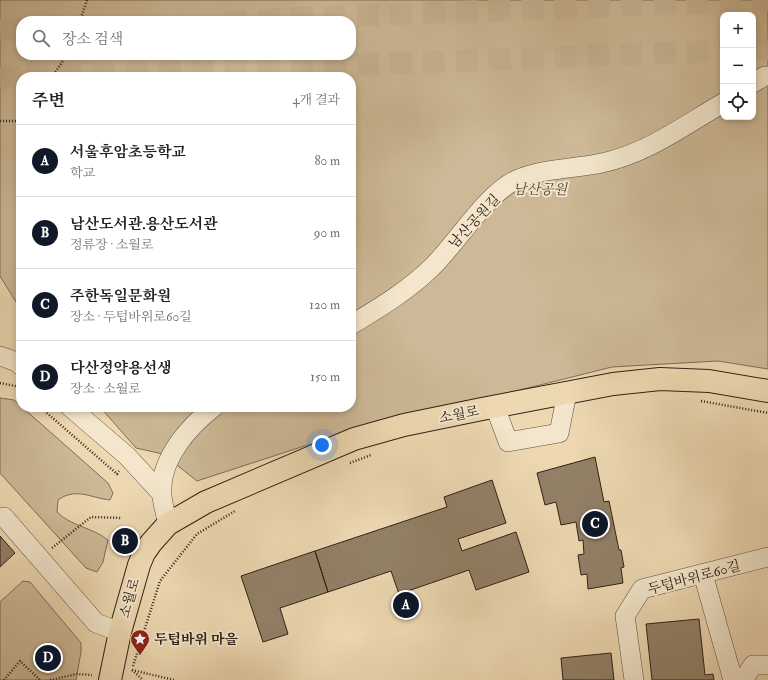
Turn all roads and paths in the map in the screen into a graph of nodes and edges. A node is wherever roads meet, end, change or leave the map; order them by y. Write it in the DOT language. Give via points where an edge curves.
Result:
graph roads {
  1 [pos="87,0"];
  2 [pos="82,16"];
  3 [pos="64,60"];
  4 [pos="55,72"];
  5 [pos="768,76"];
  6 [pos="756,81"];
  7 [pos="720,105"];
  8 [pos="16,120"];
  9 [pos="0,121"];
  10 [pos="356,322"];
  11 [pos="0,356"];
  12 [pos="16,362"];
  13 [pos="0,383"];
  14 [pos="16,387"];
  15 [pos="768,391"];
  16 [pos="768,397"];
  17 [pos="566,398"];
  18 [pos="696,400"];
  19 [pos="76,412"];
  20 [pos="209,412"];
  21 [pos="496,412"];
  22 [pos="768,414"];
  23 [pos="373,454"];
  24 [pos="343,465"];
  25 [pos="161,493"];
  26 [pos="236,510"];
  27 [pos="4,517"];
  28 [pos="122,518"];
  29 [pos="168,524"];
  30 [pos="768,557"];
  31 [pos="39,558"];
  32 [pos="704,574"];
  33 [pos="120,632"];
  34 [pos="768,665"];
  35 [pos="120,676"];
  36 [pos="4,680"];
  37 [pos="40,680"];
  38 [pos="50,680"];
  39 [pos="144,680"];
  40 [pos="174,680"];
  41 [pos="634,680"];
  42 [pos="733,680"];
  43 [pos="743,680"];
  1 -- 2 [label="path"];
  3 -- 4 [label="path"];
  5 -- 6 [label="street"];
  7 -- 10 [label="street, 남산공원길" via="647,149 602,163 561,168 516,181 499,193 478,214 433,267 412,286"];
  8 -- 9 [label="path"];
  11 -- 12 [label="street"];
  13 -- 14 [label="path"];
  15 -- 29 [label="main road, 소월로" via="689,380 613,384 404,426 354,439 206,502"];
  16 -- 17 [label="main road, 소월로" via="707,385 660,384 614,388"];
  17 -- 21 [label="main road, 소월로"];
  17 -- 21 [label="street" via="560,433 508,442"];
  18 -- 22 [label="path"];
  19 -- 25 [label="street" via="127,456"];
  20 -- 25 [label="street" via="174,450 164,472"];
  21 -- 29 [label="main road, 소월로" via="357,443"];
  23 -- 24 [label="path"];
  25 -- 29 [label="street"];
  26 -- 35 [label="path" via="197,534 160,581"];
  27 -- 31 [label="street"];
  28 -- 31 [label="path" via="91,517"];
  29 -- 33 [label="main road, 소월로" via="151,543 139,564"];
  29 -- 35 [label="main road, 소월로" via="145,566"];
  30 -- 32 [label="street, 두텁바위로60길"];
  31 -- 33 [label="street" via="96,623"];
  32 -- 41 [label="street, 두텁바위로60길" via="642,589 626,616"];
  32 -- 42 [label="street"];
  33 -- 35 [label="main road, 소월로"];
  34 -- 43 [label="street" via="753,665"];
  35 -- 38 [label="path" via="77,674"];
  35 -- 39 [label="path"];
  35 -- 40 [label="path"];
  36 -- 37 [label="path" via="20,661"];
}
